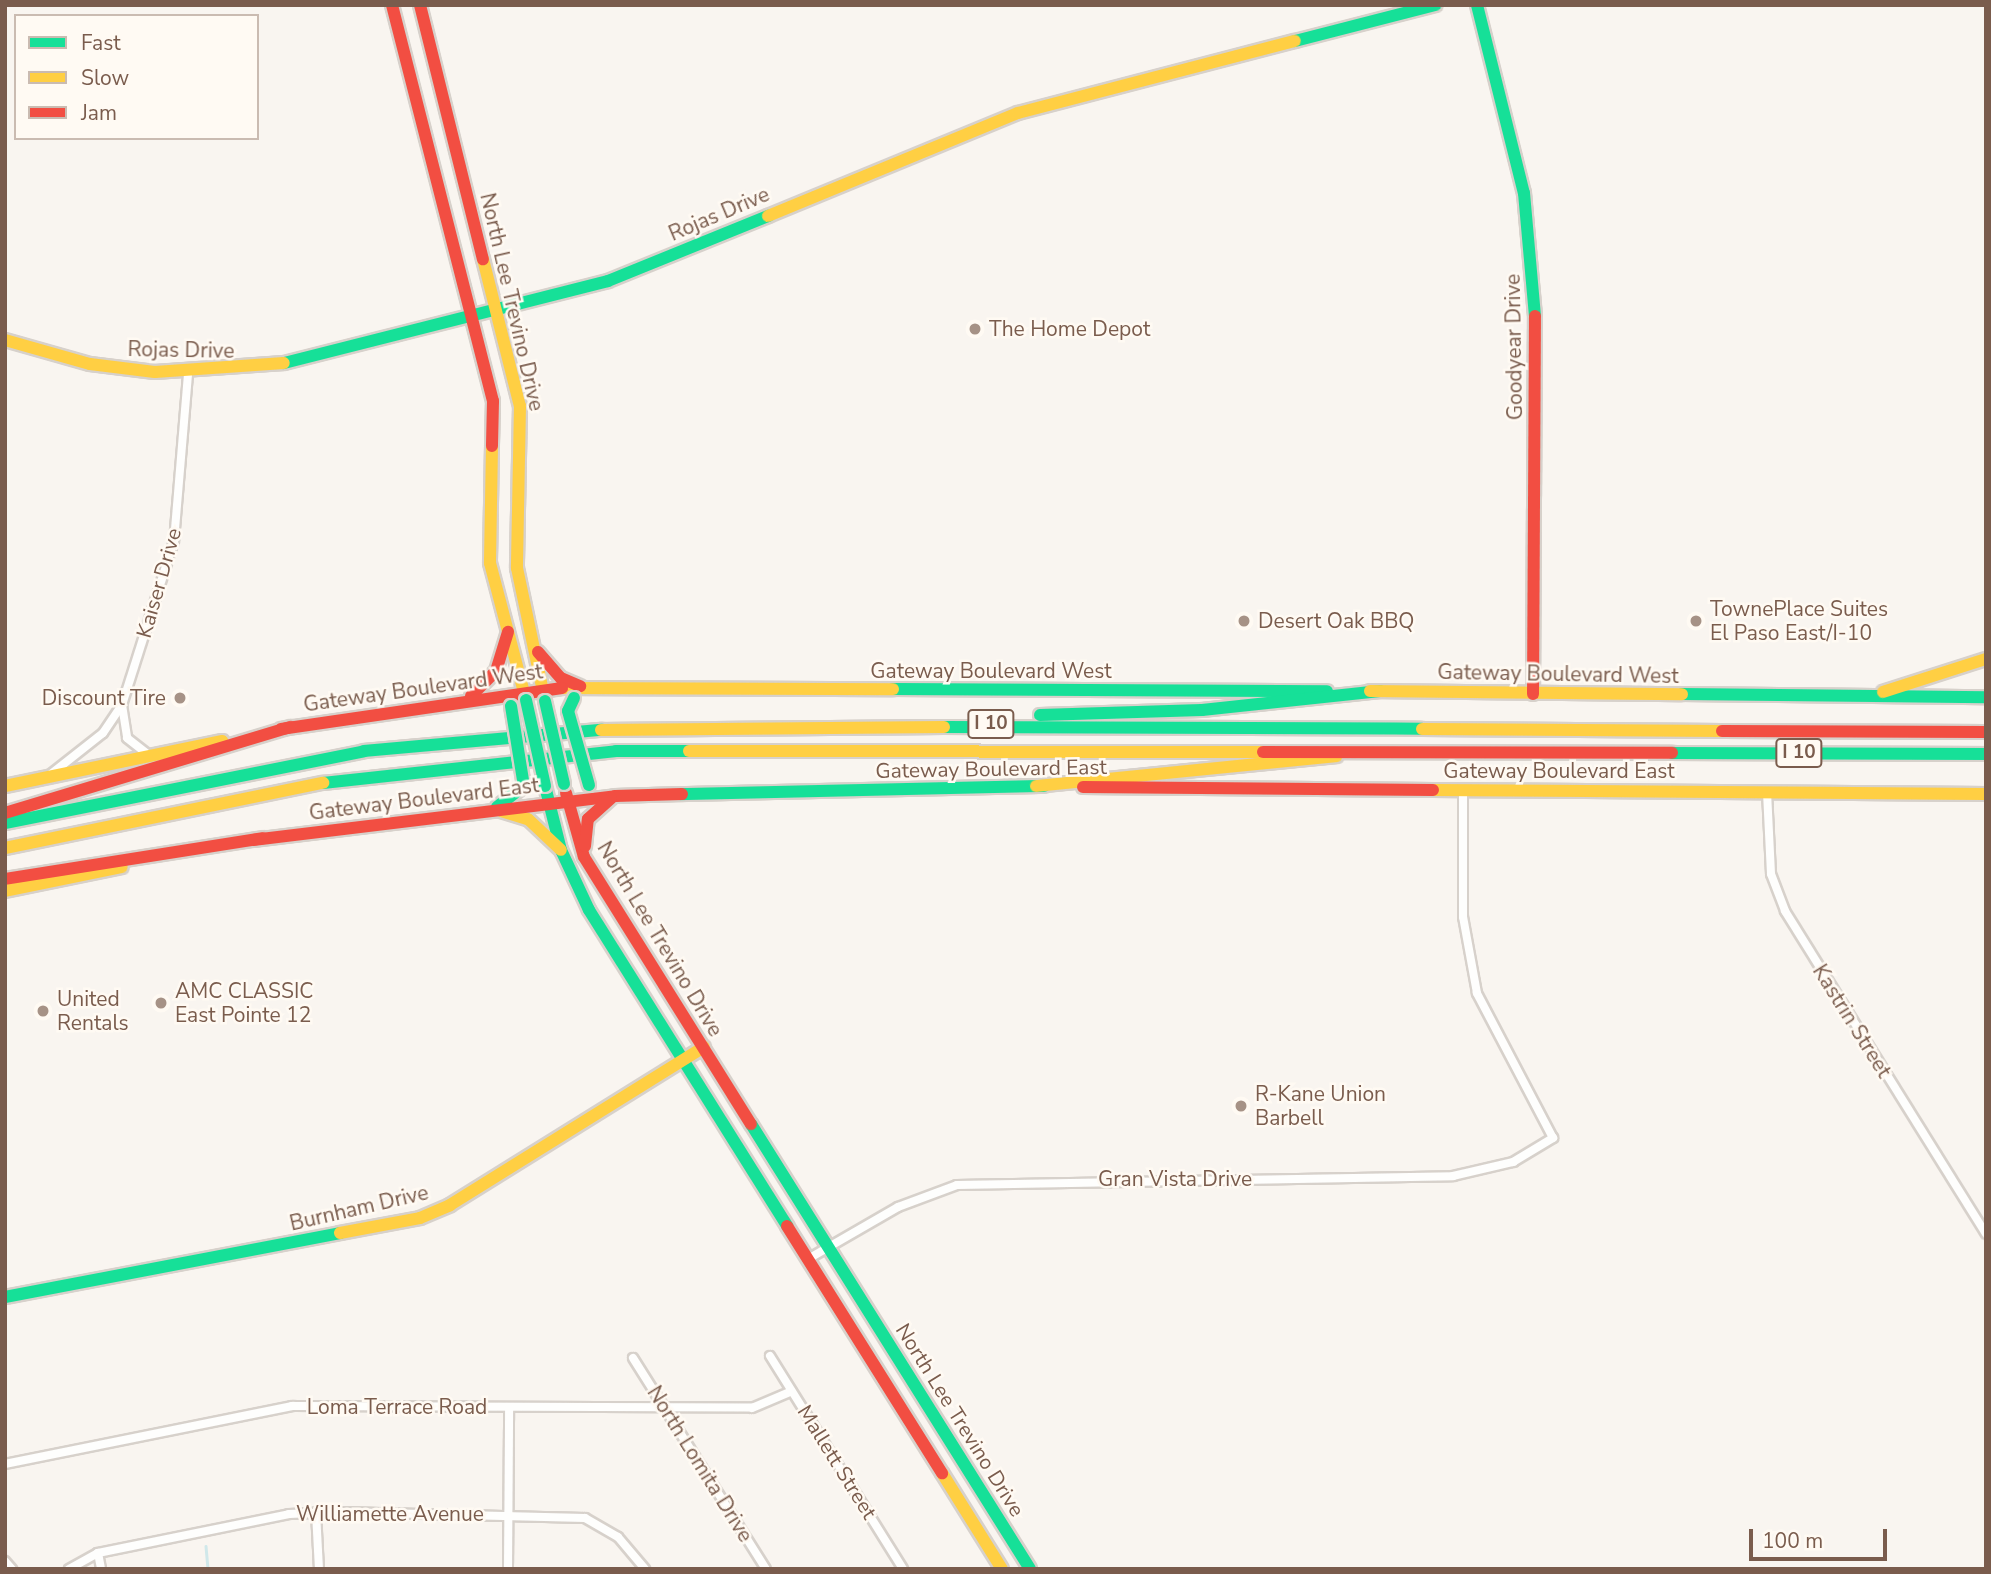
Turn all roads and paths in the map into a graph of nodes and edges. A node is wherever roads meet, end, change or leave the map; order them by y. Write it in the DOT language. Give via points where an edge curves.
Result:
graph roads {
  1 [pos="392,5"];
  2 [pos="420,5"];
  3 [pos="1435,5"];
  4 [pos="1476,5"];
  5 [pos="497,312"];
  6 [pos="474,315"];
  7 [pos="5,340"];
  8 [pos="188,374"];
  9 [pos="527,630"];
  10 [pos="508,632"];
  11 [pos="1986,659"];
  12 [pos="586,688"];
  13 [pos="1380,691"];
  14 [pos="1533,694"];
  15 [pos="490,695"];
  16 [pos="525,695"];
  17 [pos="543,695"];
  18 [pos="1866,696"];
  19 [pos="1986,697"];
  20 [pos="469,698"];
  21 [pos="122,705"];
  22 [pos="937,723"];
  23 [pos="290,727"];
  24 [pos="1986,732"];
  25 [pos="1364,751"];
  26 [pos="1986,754"];
  27 [pos="152,756"];
  28 [pos="45,778"];
  29 [pos="5,786"];
  30 [pos="1036,786"];
  31 [pos="1463,790"];
  32 [pos="1767,792"];
  33 [pos="1986,794"];
  34 [pos="615,796"];
  35 [pos="568,800"];
  36 [pos="549,803"];
  37 [pos="494,809"];
  38 [pos="5,813"];
  39 [pos="5,823"];
  40 [pos="263,838"];
  41 [pos="5,848"];
  42 [pos="561,850"];
  43 [pos="584,857"];
  44 [pos="5,879"];
  45 [pos="5,891"];
  46 [pos="704,1047"];
  47 [pos="683,1060"];
  48 [pos="1986,1234"];
  49 [pos="830,1249"];
  50 [pos="808,1259"];
  51 [pos="5,1297"];
  52 [pos="770,1356"];
  53 [pos="633,1358"];
  54 [pos="792,1391"];
  55 [pos="509,1408"];
  56 [pos="665,1409"];
  57 [pos="5,1464"];
  58 [pos="316,1512"];
  59 [pos="508,1513"];
  60 [pos="98,1553"];
  61 [pos="5,1561"];
  62 [pos="12,1569"];
  63 [pos="69,1569"];
  64 [pos="101,1569"];
  65 [pos="319,1569"];
  66 [pos="508,1569"];
  67 [pos="645,1569"];
  68 [pos="766,1569"];
  69 [pos="903,1569"];
  70 [pos="1002,1569"];
  71 [pos="1030,1569"];
  1 -- 6 [label="main road, North Lee Trevino Drive"];
  2 -- 5 [label="main road, North Lee Trevino Drive"];
  3 -- 5 [label="main road, Rojas Drive" via="984,124 608,281"];
  4 -- 14 [label="main road, Goodyear Drive" via="1524,193 1535,287"];
  5 -- 6 [label="main road, Rojas Drive"];
  5 -- 9 [label="main road, North Lee Trevino Drive" via="520,405 516,549"];
  6 -- 8 [label="main road, Rojas Drive" via="269,366"];
  6 -- 10 [label="main road, North Lee Trevino Drive" via="493,401 488,545"];
  7 -- 8 [label="main road, Rojas Drive" via="90,364"];
  8 -- 21 [label="street, Kaiser Drive" via="174,541"];
  9 -- 12 [label="main road" via="544,664"];
  9 -- 17 [label="main road, North Lee Trevino Drive"];
  10 -- 16 [label="main road, North Lee Trevino Drive"];
  10 -- 20 [label="main road" via="496,671"];
  11 -- 18 [label="main road"];
  12 -- 13 [label="main road, Gateway Boulevard West"];
  12 -- 17 [label="main road, Gateway Boulevard West"];
  12 -- 34 [label="main road, bridge" via="568,711 589,785"];
  13 -- 14 [label="main road, Gateway Boulevard West"];
  13 -- 22 [label="main road" via="1202,710"];
  14 -- 18 [label="main road, Gateway Boulevard West"];
  15 -- 16 [label="main road, Gateway Boulevard West"];
  15 -- 20 [label="main road, Gateway Boulevard West"];
  15 -- 37 [label="main road, bridge" via="511,706 524,786"];
  16 -- 17 [label="main road, Gateway Boulevard West"];
  16 -- 36 [label="main road, North Lee Trevino Drive, bridge"];
  17 -- 35 [label="main road, North Lee Trevino Drive, bridge"];
  18 -- 19 [label="main road, Gateway Boulevard West"];
  20 -- 23 [label="main road, Gateway Boulevard West"];
  21 -- 27 [label="street, Kaiser Drive" via="127,738"];
  21 -- 28 [label="street, Kaiser Drive" via="103,733"];
  22 -- 24 [label="main road, I 10"];
  22 -- 39 [label="main road, I 10" via="649,726 425,743"];
  23 -- 27 [label="main road, Gateway Boulevard West"];
  23 -- 38 [label="main road"];
  25 -- 26 [label="main road, I 10"];
  25 -- 30 [label="main road" via="1283,765"];
  25 -- 41 [label="main road, I 10" via="616,751 349,778"];
  27 -- 28 [label="main road, Gateway Boulevard West"];
  28 -- 29 [label="main road, Gateway Boulevard West"];
  30 -- 31 [label="main road, Gateway Boulevard East"];
  30 -- 34 [label="main road, Gateway Boulevard East"];
  31 -- 32 [label="main road, Gateway Boulevard East"];
  31 -- 49 [label="street, Gran Vista Drive" via="1464,924 1477,993 1553,1138 1513,1162 1453,1177 957,1185 898,1207"];
  32 -- 33 [label="main road, Gateway Boulevard East"];
  32 -- 48 [label="street, Kastrin Street" via="1771,874 1785,911"];
  34 -- 35 [label="main road, Gateway Boulevard East"];
  34 -- 43 [label="main road" via="588,819"];
  35 -- 36 [label="main road, Gateway Boulevard East"];
  35 -- 43 [label="main road, North Lee Trevino Drive"];
  36 -- 37 [label="main road, Gateway Boulevard East"];
  36 -- 42 [label="main road, North Lee Trevino Drive"];
  37 -- 40 [label="main road, Gateway Boulevard East"];
  37 -- 42 [label="main road" via="528,819"];
  40 -- 44 [label="main road"];
  40 -- 45 [label="main road, Gateway Boulevard East"];
  42 -- 47 [label="main road, North Lee Trevino Drive" via="589,910"];
  43 -- 46 [label="main road, North Lee Trevino Drive"];
  46 -- 47 [label="main road, Burnham Drive"];
  46 -- 49 [label="main road, North Lee Trevino Drive"];
  47 -- 50 [label="main road, North Lee Trevino Drive"];
  47 -- 51 [label="main road, Burnham Drive" via="450,1205 419,1218"];
  49 -- 50 [label="street, Gran Vista Drive"];
  49 -- 71 [label="main road, North Lee Trevino Drive"];
  50 -- 70 [label="main road, North Lee Trevino Drive"];
  52 -- 54 [label="street, Mallett Street"];
  53 -- 56 [label="street, North Lomita Drive"];
  54 -- 56 [label="street, Loma Terrace Road" via="752,1408"];
  54 -- 69 [label="street, Mallett Street"];
  55 -- 56 [label="street, Loma Terrace Road"];
  55 -- 57 [label="street, Loma Terrace Road" via="292,1406"];
  55 -- 59 [label="street"];
  56 -- 68 [label="street, North Lomita Drive"];
  58 -- 59 [label="street, Williamette Avenue"];
  58 -- 60 [label="street, Williamette Avenue"];
  58 -- 65 [label="street"];
  59 -- 66 [label="street"];
  59 -- 67 [label="street, Williamette Avenue" via="585,1518 618,1537"];
  60 -- 63 [label="street, Williamette Avenue"];
  60 -- 64 [label="street"];
  61 -- 62 [label="street"];
}
